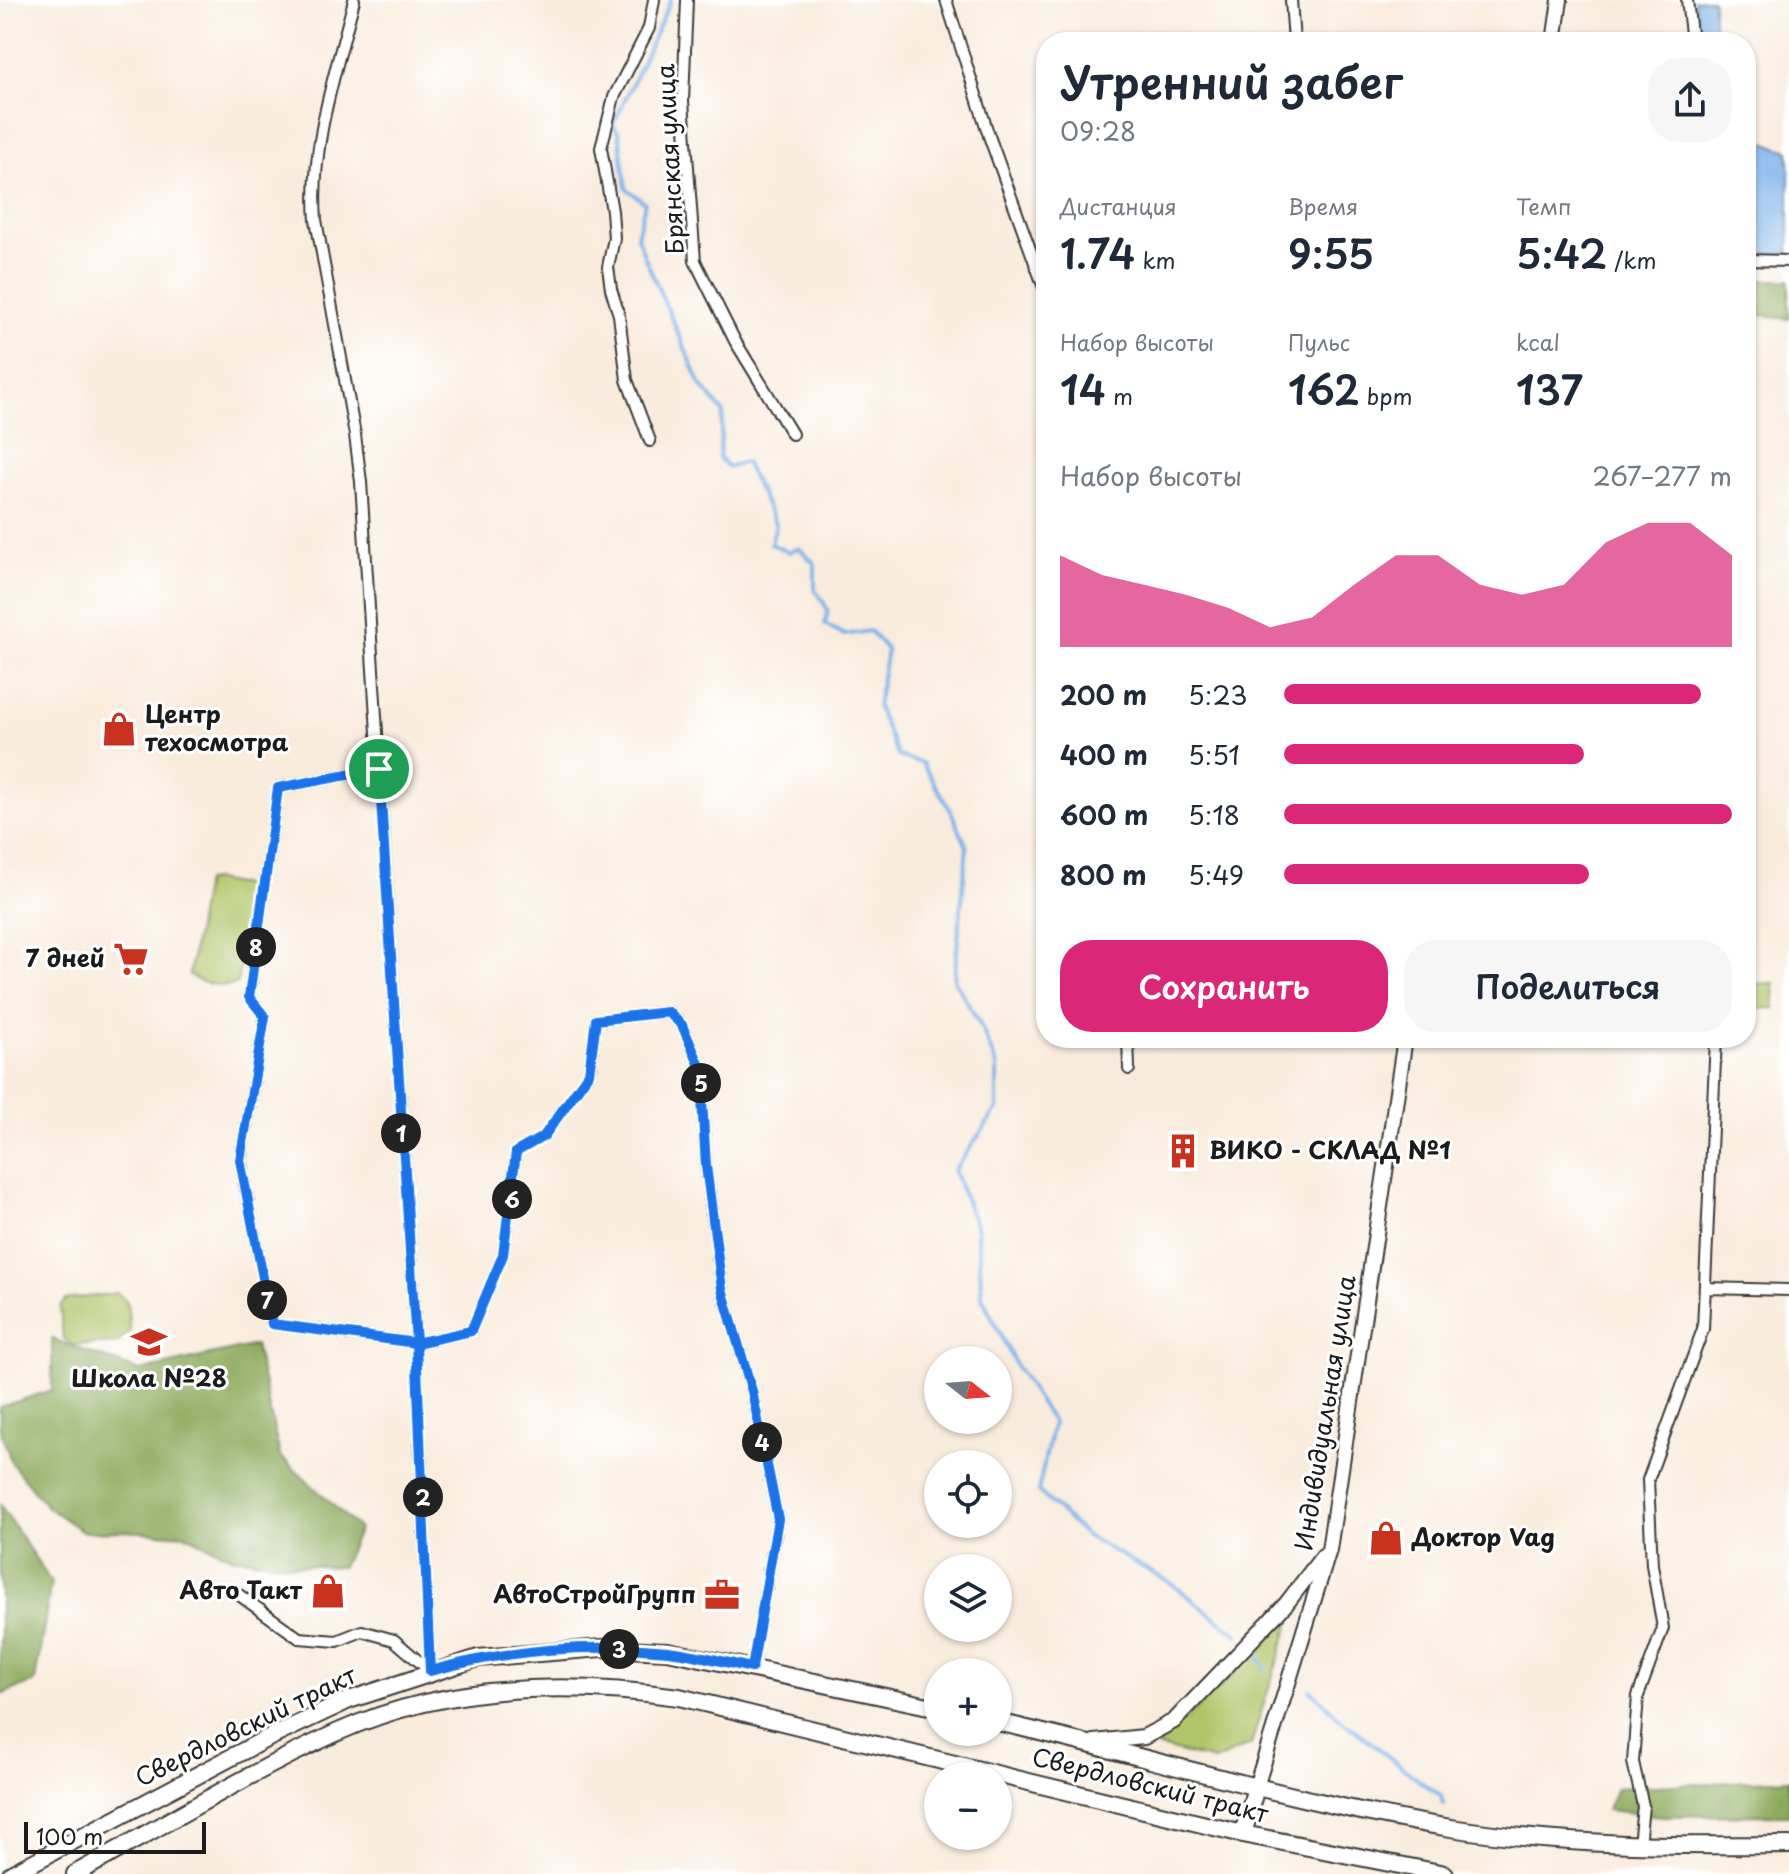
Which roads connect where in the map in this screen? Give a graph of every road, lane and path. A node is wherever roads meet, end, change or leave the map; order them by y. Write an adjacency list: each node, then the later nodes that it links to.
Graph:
1 (354, 0): 16 (street)
2 (654, 0): 15 (street, Брянская улица)
3 (687, 0): 14 (street, Брянская улица)
4 (946, 0): 13 (street)
5 (1291, 0): 8 (street)
6 (1560, 0): 9 (main road)
7 (1687, 0): 10 (street)
8 (1293, 32)
9 (1555, 32)
10 (1691, 32)
11 (1756, 260): 12 (street)
12 (1789, 261)
13 (1036, 265)
14 (792, 434)
15 (650, 441)
16 (379, 769): 23 (street); 23 (street)
17 (1128, 1048): 20 (street)
18 (1404, 1048): 24 (main road, Индивидуальная улица)
19 (1715, 1048): 21 (street)
20 (1129, 1069)
21 (1706, 1288): 22 (street); 33 (street)
22 (1789, 1290)
23 (416, 1343): 26 (street); 27 (street)
24 (1329, 1550): 30 (main road); 31 (main road, Индивидуальная улица)
25 (235, 1592): 27 (street)
26 (752, 1668): 27 (main road, Свердловский тракт); 28 (main road, Свердловский тракт)
27 (430, 1671): 35 (main road, Свердловский тракт)
28 (924, 1705)
29 (1012, 1725): 30 (main road, Свердловский тракт)
30 (1083, 1742): 31 (main road, Свердловский тракт)
31 (1256, 1787): 32 (main road); 33 (main road, Свердловский тракт)
32 (1243, 1834): 36 (main road, Свердловский тракт); 37 (main road, Свердловский тракт)
33 (1639, 1845): 34 (main road, Свердловский тракт)
34 (1789, 1845)
35 (11, 1874)
36 (75, 1874)
37 (1445, 1874)

